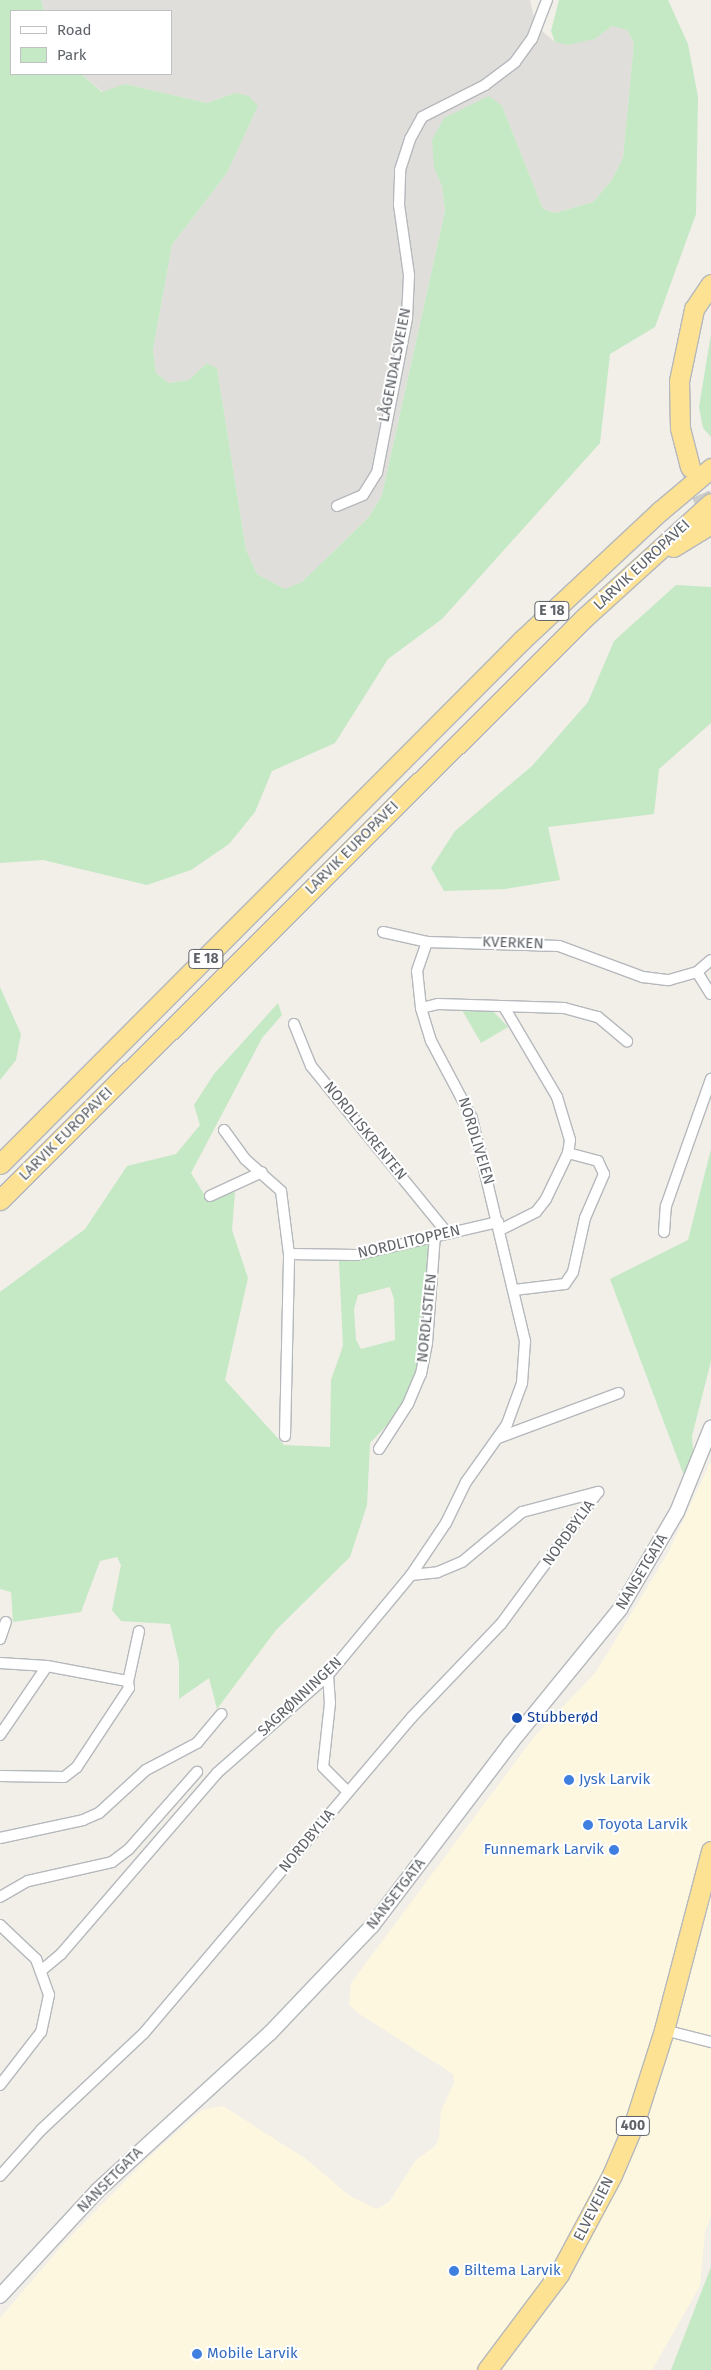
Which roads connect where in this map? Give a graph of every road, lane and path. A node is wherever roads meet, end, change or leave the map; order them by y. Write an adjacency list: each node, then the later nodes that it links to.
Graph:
1 (547, 0): 8 (street, LÅGENDALSVEIEN)
2 (711, 284): 4 (highway)
3 (711, 300): 4 (highway)
4 (689, 334): 5 (highway)
5 (690, 467)
6 (711, 468): 23 (highway, LARVIK EUROPAVEI / E 18)
7 (711, 503): 10 (highway, LARVIK EUROPAVEI / E 18)
8 (337, 506)
9 (711, 524): 10 (highway, E 18)
10 (635, 569): 26 (highway, LARVIK EUROPAVEI / E 18)
11 (383, 932): 12 (street, KVERKEN)
12 (427, 942): 14 (street, KVERKEN); 17 (street, NORDLIVEIEN)
13 (711, 960): 14 (street, KVERKEN)
14 (697, 972): 15 (street)
15 (711, 994)
16 (504, 1007): 17 (street); 19 (street); 22 (street)
17 (421, 1008): 27 (street, NORDLIVEIEN)
18 (294, 1024): 28 (street, NORDLISKRENTEN)
19 (627, 1040)
20 (711, 1079): 29 (street)
21 (224, 1130): 24 (street)
22 (568, 1153): 27 (street, NORDLITOPPEN); 32 (street)
23 (0, 1164)
24 (262, 1172): 25 (street); 31 (street)
25 (210, 1196)
26 (0, 1200)
27 (499, 1226): 28 (street, NORDLITOPPEN); 32 (street, NORDLIVEIEN)
28 (447, 1232): 30 (street, NORDLITOPPEN)
29 (664, 1232)
30 (435, 1235): 31 (street, NORDLITOPPEN); 37 (street, NORDLISTIEN)
31 (289, 1254): 35 (street)
32 (514, 1290): 36 (street, NORDLIVEIEN)
33 (619, 1393): 36 (street)
34 (711, 1428): 60 (main road, NANSETGATA)
35 (285, 1436)
36 (498, 1438): 38 (street, NORDLIVEIEN)
37 (379, 1449)
38 (411, 1575): 44 (street, SAGRØNNINGEN); 50 (street, NORDBYLIA)
39 (6, 1622): 41 (street)
40 (139, 1631): 45 (street)
41 (0, 1639)
42 (0, 1663): 43 (street)
43 (47, 1666): 45 (street); 47 (street)
44 (328, 1675): 50 (street); 55 (street, SAGRØNNINGEN)
45 (128, 1682): 49 (street)
46 (221, 1714): 51 (street)
47 (0, 1736)
48 (197, 1772): 53 (street)
49 (0, 1776)
50 (348, 1792): 59 (street, NORDBYLIA)
51 (0, 1838)
52 (711, 1851): 56 (highway, ELVEVEIEN / 400)
53 (0, 1897)
54 (0, 1925): 55 (street)
55 (42, 1970): 58 (street)
56 (664, 2030): 57 (street); 61 (highway, ELVEVEIEN / 400)
57 (711, 2042)
58 (0, 2085)
59 (0, 2176)
60 (0, 2296)
61 (487, 2370)

